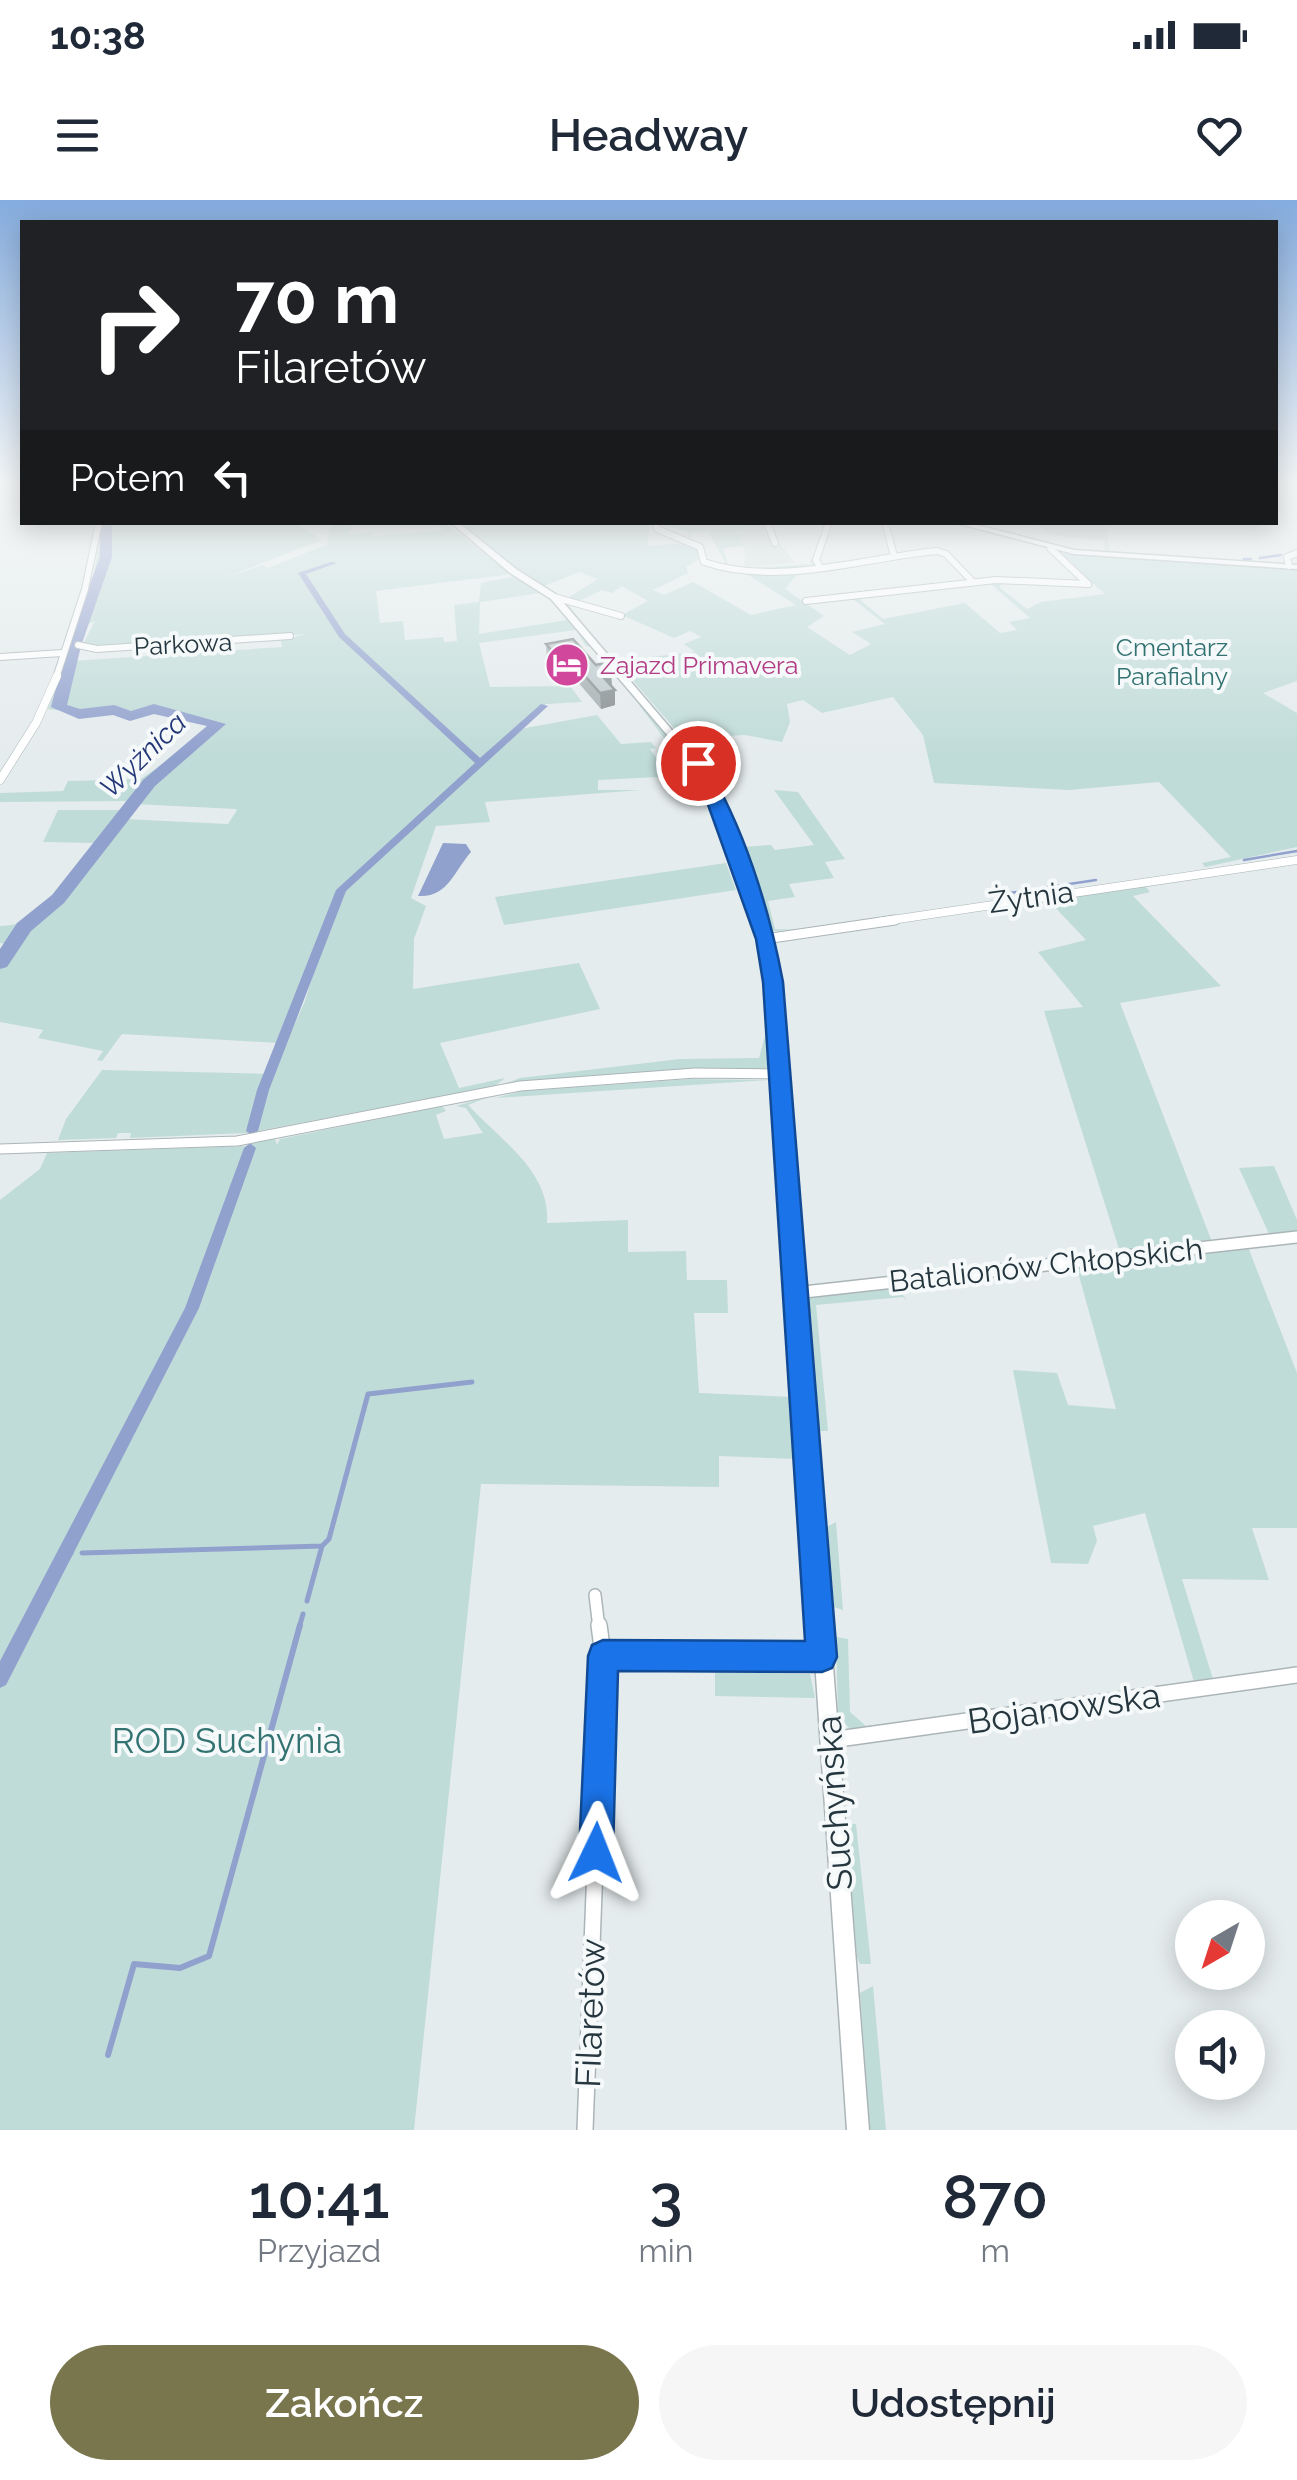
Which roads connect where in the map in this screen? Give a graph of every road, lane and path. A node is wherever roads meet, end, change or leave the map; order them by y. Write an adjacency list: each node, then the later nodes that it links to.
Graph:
1 (90, 576): 10 (street)
2 (521, 576): 6 (street, Suchyńska)
3 (967, 576): 5 (street)
4 (1080, 576): 5 (street)
5 (973, 582): 7 (street)
6 (554, 596): 8 (street); 14 (street, Suchyńska)
7 (806, 601)
8 (621, 616)
9 (290, 636): 10 (street, Parkowa)
10 (69, 647): 11 (street, Parkowa); 12 (street)
11 (0, 657)
12 (0, 780)
13 (1297, 860): 14 (street, Żytnia)
14 (766, 939): 15 (street, Suchyńska)
15 (781, 1074): 16 (street); 18 (street, Suchyńska)
16 (0, 1149)
17 (1297, 1238): 18 (street, Batalionów Chłopskich)
18 (795, 1292): 21 (street, Suchyńska)
19 (595, 1595): 20 (street, Filaretów)
20 (603, 1656): 21 (street); 24 (street, Filaretów)
21 (822, 1657): 23 (street, Suchyńska)
22 (1297, 1675): 23 (street, Bojanowska)
23 (831, 1740): 25 (street, Suchyńska)
24 (586, 2130)
25 (858, 2130)

